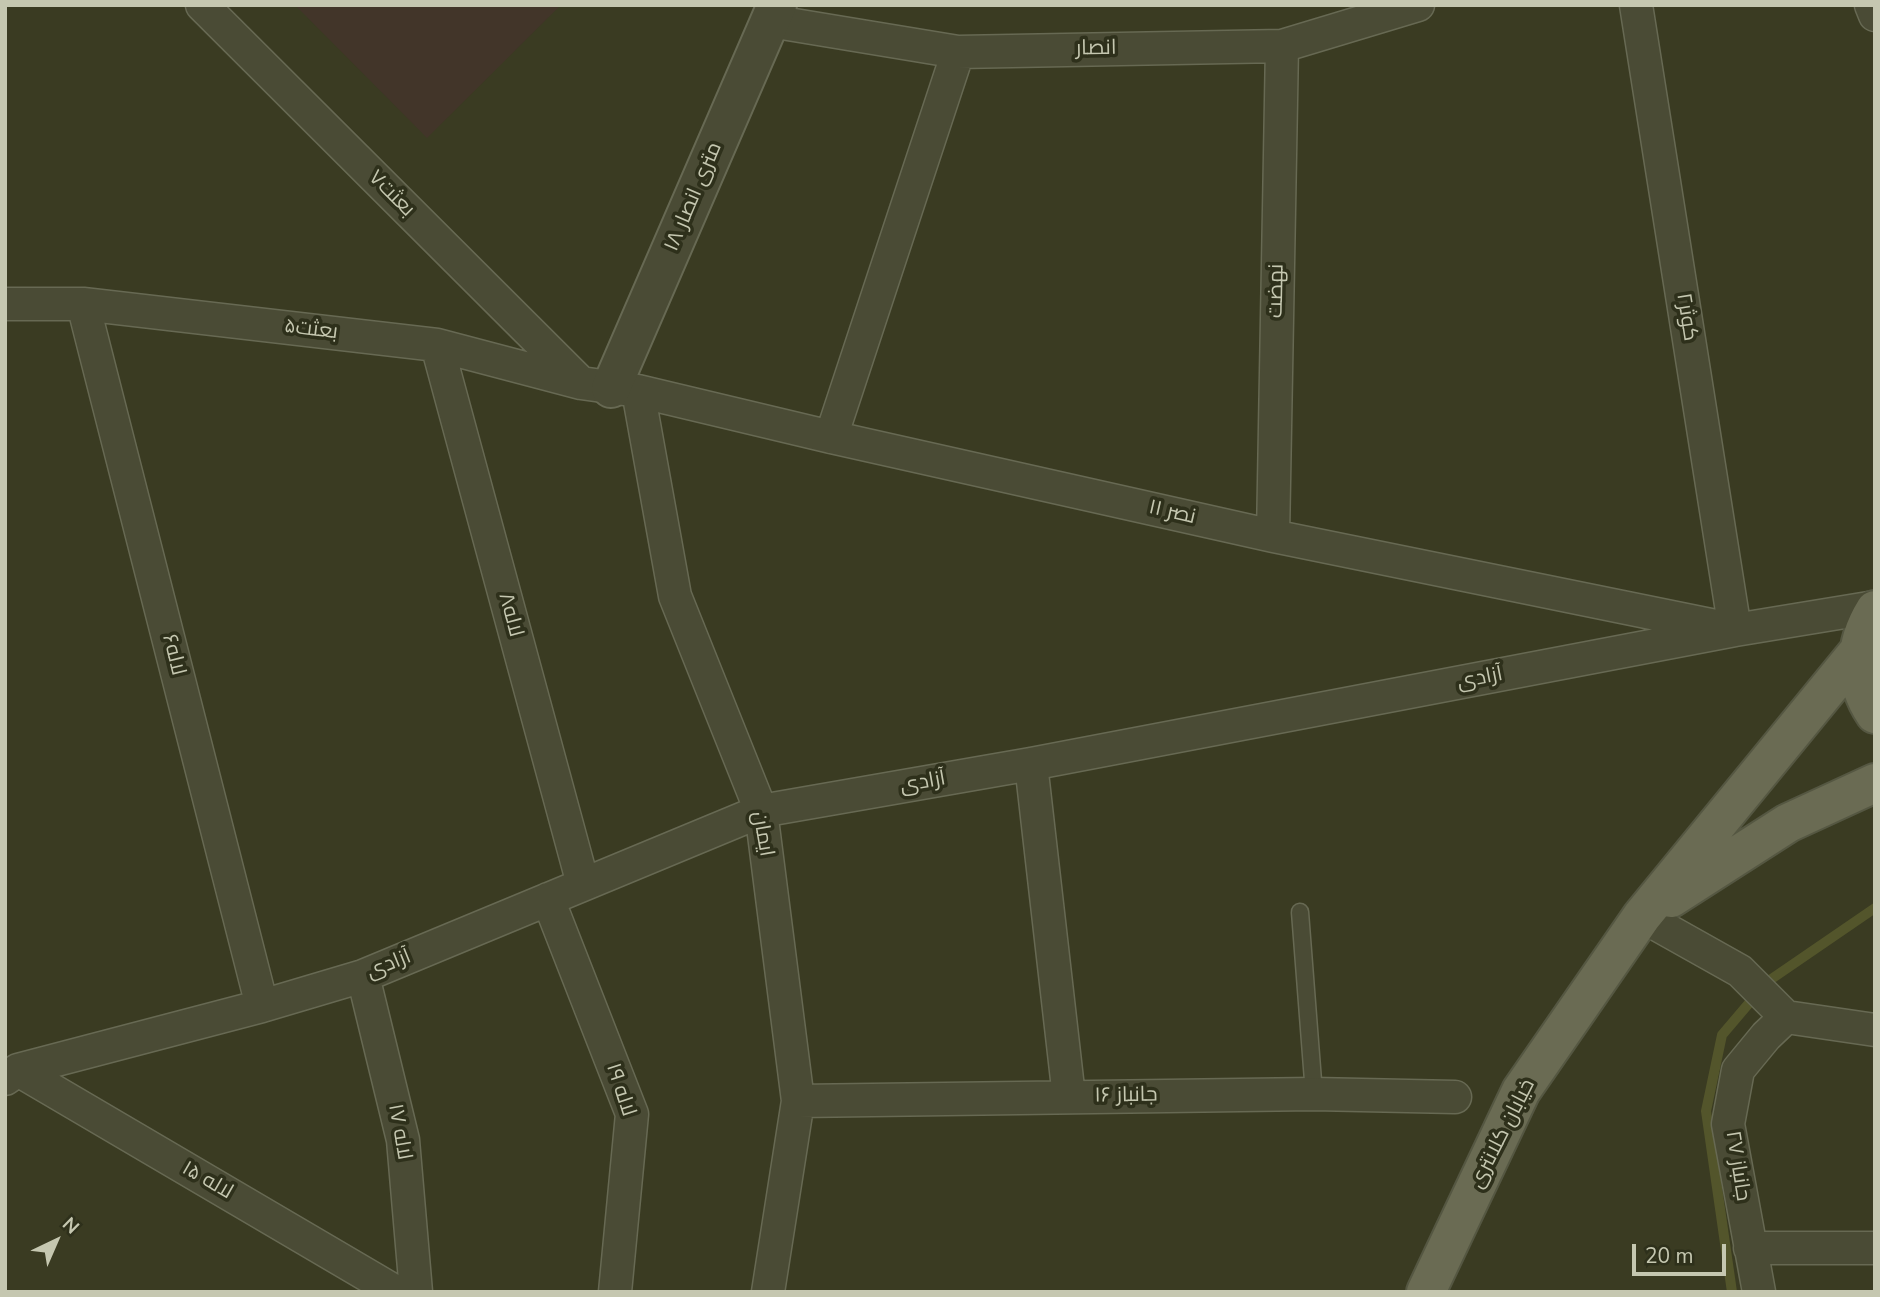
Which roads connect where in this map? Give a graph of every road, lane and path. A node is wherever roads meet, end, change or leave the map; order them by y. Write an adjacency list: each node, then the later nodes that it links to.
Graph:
1 (202, 5): 12 (street, بعثت۷)
2 (1418, 5): 7 (street, انصار)
3 (1636, 5): 16 (street, کوثر۲)
4 (1871, 5): 6 (street)
5 (773, 13): 8 (street, انصار); 12 (street, ۱۸ متری انصار)
6 (1875, 15)
7 (1282, 46): 8 (street, انصار); 14 (street, نهضت)
8 (958, 52): 13 (street)
9 (5, 304): 10 (street, بعثت۵)
10 (83, 304): 11 (street, بعثت۵); 27 (street, لاله۶)
11 (437, 345): 12 (street, بعثت۵); 22 (street, لاله۸)
12 (610, 387): 13 (street, نصر ۱۱); 21 (street, ایمان)
13 (831, 437): 14 (street, نصر ۱۱)
14 (1273, 536): 16 (street, نصر ۱۱)
15 (1875, 608): 16 (street, آزادی); 17 (main road)
16 (1735, 630): 19 (street, آزادی)
17 (1858, 652): 18 (main road); 25 (main road, خیابان کلانتری)
18 (1875, 714)
19 (1031, 764): 21 (street, آزادی); 32 (street)
20 (1875, 783): 25 (main road, خیابان کلانتری)
21 (761, 811): 22 (street, آزادی); 34 (street, ایمان)
22 (583, 884): 23 (street, آزادی)
23 (548, 899): 26 (street, آزادی); 39 (street, لاله ۱۹)
24 (1300, 912): 31 (lane)
25 (1642, 916): 28 (street); 41 (main road, خیابان کلانتری)
26 (363, 976): 27 (street, آزادی); 38 (street, لاله ۱۷)
27 (262, 1006): 30 (street, آزادی)
28 (1786, 1017): 29 (street); 35 (street, جانباز ۲۷)
29 (1875, 1030)
30 (12, 1074): 37 (street, لاله ۱۵)
31 (1314, 1094): 32 (street, جانباز ۱۶); 33 (street, جانباز ۱۶)
32 (1069, 1097): 34 (street, جانباز ۱۶)
33 (1455, 1097)
34 (798, 1101): 40 (street, ایمان)
35 (1751, 1248): 36 (street); 42 (street, جانباز ۲۷)
36 (1875, 1248)
37 (396, 1292)
38 (416, 1292)
39 (615, 1292)
40 (768, 1292)
41 (1426, 1292)
42 (1759, 1292)

